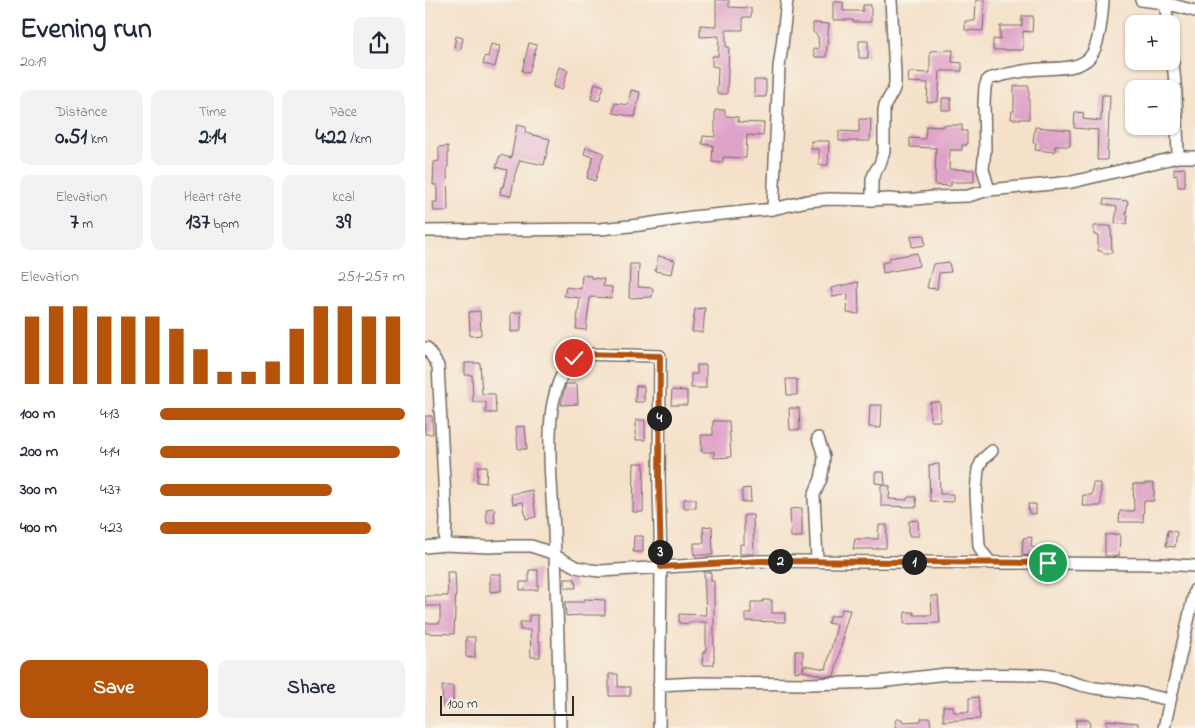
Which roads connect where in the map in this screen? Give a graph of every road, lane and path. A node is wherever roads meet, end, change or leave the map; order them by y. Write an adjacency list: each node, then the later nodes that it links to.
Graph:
1 (787, 0): 13 (street)
2 (891, 0): 12 (street)
3 (1103, 0): 11 (street)
4 (1141, 0): 5 (street)
5 (1166, 2): 6 (street); 7 (street)
6 (1195, 12)
7 (1167, 15)
8 (1173, 70): 9 (street)
9 (1178, 157): 10 (street); 11 (street)
10 (1195, 157)
11 (989, 190): 12 (street)
12 (872, 200): 13 (street)
13 (773, 209): 14 (street)
14 (425, 231)
15 (425, 348): 18 (street)
16 (818, 438): 21 (street)
17 (992, 451): 22 (street)
18 (445, 545): 19 (street); 20 (street)
19 (425, 547)
20 (555, 556): 24 (street); 24 (street); 28 (street)
21 (817, 560): 22 (street); 24 (street)
22 (991, 563): 23 (street)
23 (1195, 566)
24 (661, 567): 26 (street)
25 (1195, 590): 27 (street)
26 (659, 684): 27 (street); 29 (street)
27 (1170, 700): 30 (street)
28 (560, 728)
29 (659, 728)
30 (1164, 728)

